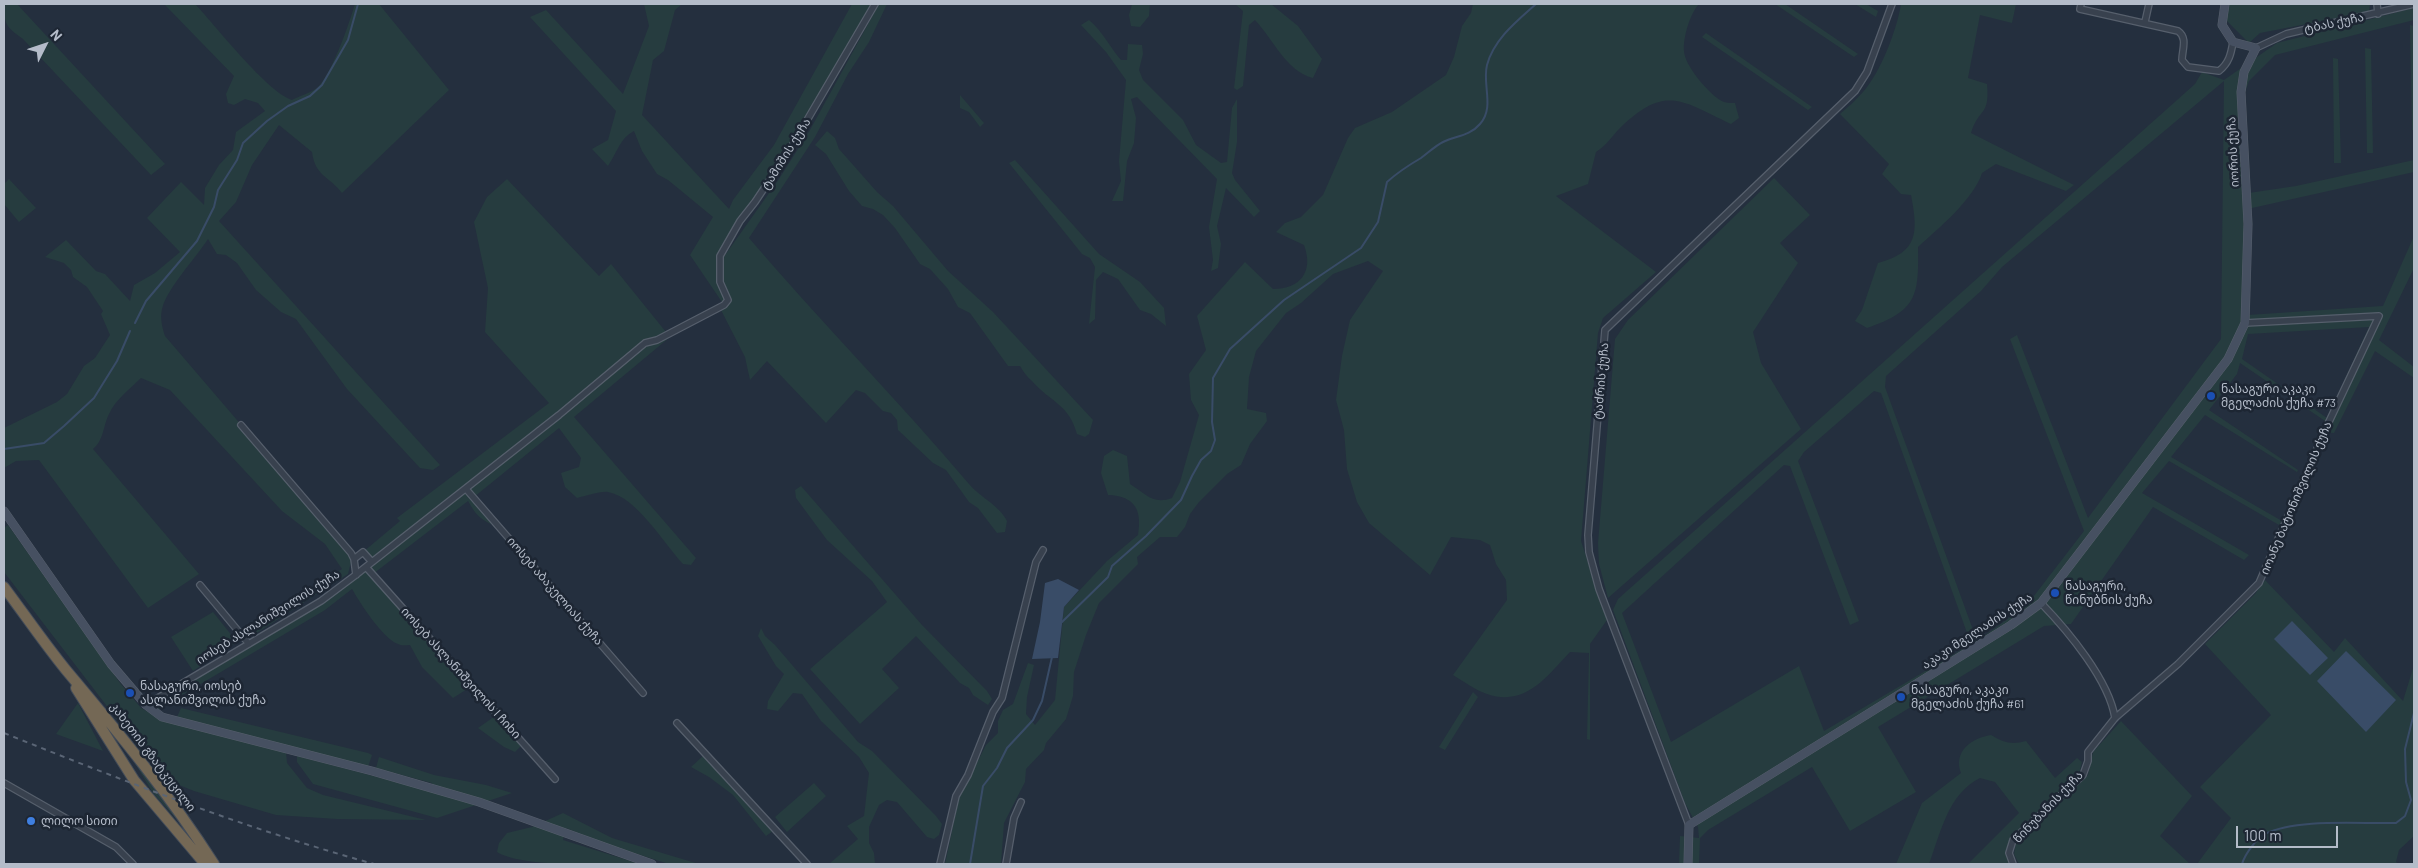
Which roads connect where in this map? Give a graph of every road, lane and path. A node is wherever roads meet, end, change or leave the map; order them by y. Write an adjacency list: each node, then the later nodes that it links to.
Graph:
1 (875, 4): 12 (street, ტამიშის ქუჩა)
2 (1892, 4): 34 (street, ტაძრის ქუჩა)
3 (2081, 4): 9 (street)
4 (2149, 4): 9 (street)
5 (2225, 4): 10 (street)
6 (2378, 4): 8 (street)
7 (2414, 4): 8 (street, ტბას ქუჩა)
8 (2378, 14): 11 (street, ტბას ქუჩა)
9 (2145, 22): 10 (street)
10 (2233, 42): 11 (street)
11 (2256, 48): 13 (street, იორის ქუჩა)
12 (724, 305): 15 (street, იოსებ ასლანიშვილის ქუჩა)
13 (2245, 323): 24 (street, აკაკი მგელაძის ქუჩა); 29 (street, იოანე ბატონიშვილის ქუჩა)
14 (241, 425): 18 (street)
15 (466, 489): 19 (street, იოსებ ასლანიშვილის ქუჩა); 27 (street, იოსებ აბაკელიას ქუჩა)
16 (4, 511): 28 (street)
17 (1043, 550): 40 (street)
18 (354, 560): 19 (street); 21 (street)
19 (372, 562): 20 (street, იოსებ ასლანიშვილის ქუჩა)
20 (366, 567): 21 (street, იოსებ ასლანიშვილის ქუჩა); 31 (street, იოსებ ასლანიშვილის I ჩიხი)
21 (356, 575): 25 (street, იოსებ ასლანიშვილის ქუჩა)
22 (200, 585): 25 (street)
23 (4, 588): 26 (highway, კახეთის გზატკეცილი)
24 (2041, 603): 29 (street); 34 (street, აკაკი მგელაძის ქუჩა)
25 (249, 644): 28 (street, იოსებ ასლანიშვილის ქუჩა)
26 (66, 669): 36 (highway, კახეთის გზატკეცილი); 37 (highway, კახეთის გზატკეცილი)
27 (643, 694)
28 (146, 705): 38 (street)
29 (2115, 718): 43 (street, წინუბანის ქუჩა)
30 (677, 723): 39 (street)
31 (556, 779)
32 (4, 783): 35 (street)
33 (1021, 802): 41 (street)
34 (1689, 825): 42 (street)
35 (133, 864)
36 (205, 864)
37 (214, 864)
38 (652, 864)
39 (807, 864)
40 (940, 864)
41 (1006, 864)
42 (1688, 864)
43 (2013, 864)

